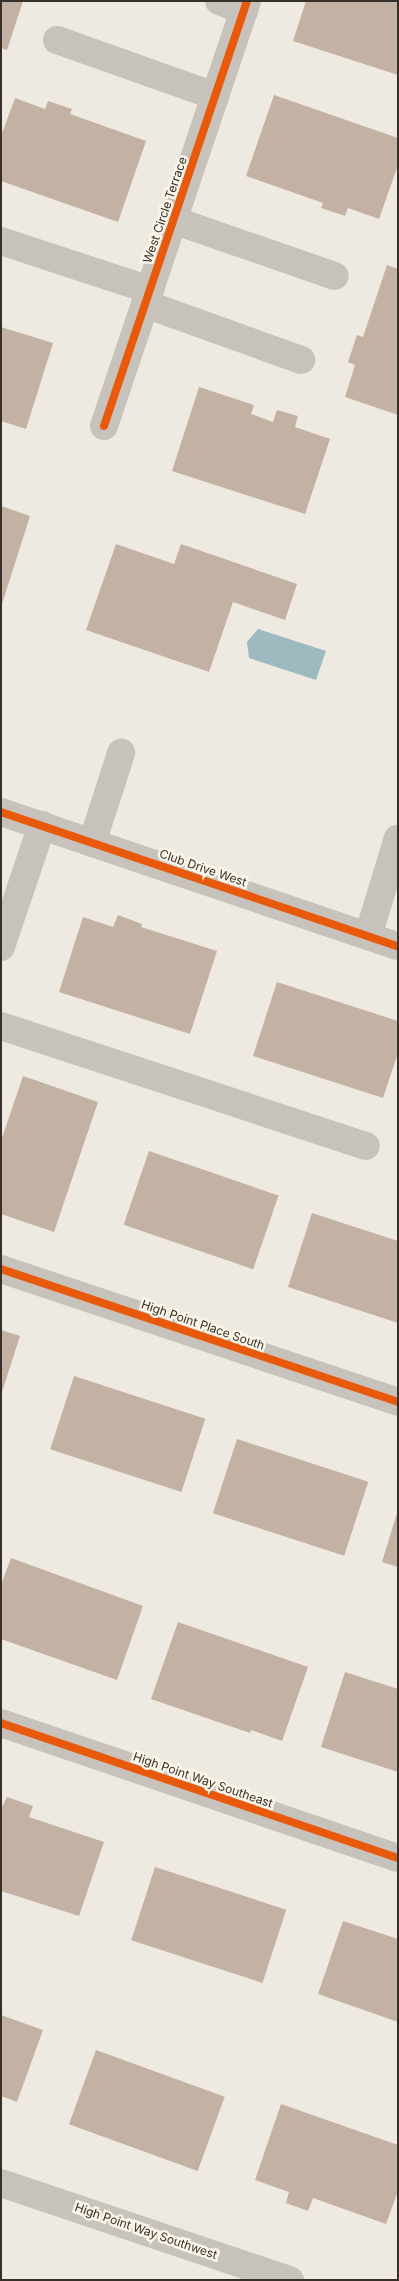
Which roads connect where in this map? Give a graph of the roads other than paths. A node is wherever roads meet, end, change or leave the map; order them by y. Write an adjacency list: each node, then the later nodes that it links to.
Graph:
1 (218, 1): 2 (street)
2 (245, 6): 4 (street, West Circle Terrace)
3 (57, 40): 4 (street)
4 (215, 96): 5 (street, West Circle Terrace)
5 (173, 220): 7 (street); 8 (street, West Circle Terrace)
6 (1, 241): 8 (street)
7 (335, 276)
8 (147, 297): 9 (street); 10 (street, West Circle Terrace)
9 (302, 360)
10 (104, 426)
11 (121, 753): 15 (street)
12 (2, 813): 13 (street, Club Drive West)
13 (42, 826): 15 (street, Club Drive West); 18 (street)
14 (398, 838): 16 (street)
15 (92, 843): 16 (street, Club Drive West)
16 (368, 936): 17 (street, Club Drive West)
17 (398, 946)
18 (1, 947)
19 (1, 1026): 20 (street)
20 (366, 1146)
21 (1, 1269): 22 (street, High Point Place South)
22 (398, 1402)
23 (1, 1723): 24 (street, High Point Way Southeast)
24 (398, 1858)
25 (1, 2183): 26 (street, High Point Way Southwest)
26 (290, 2280)

